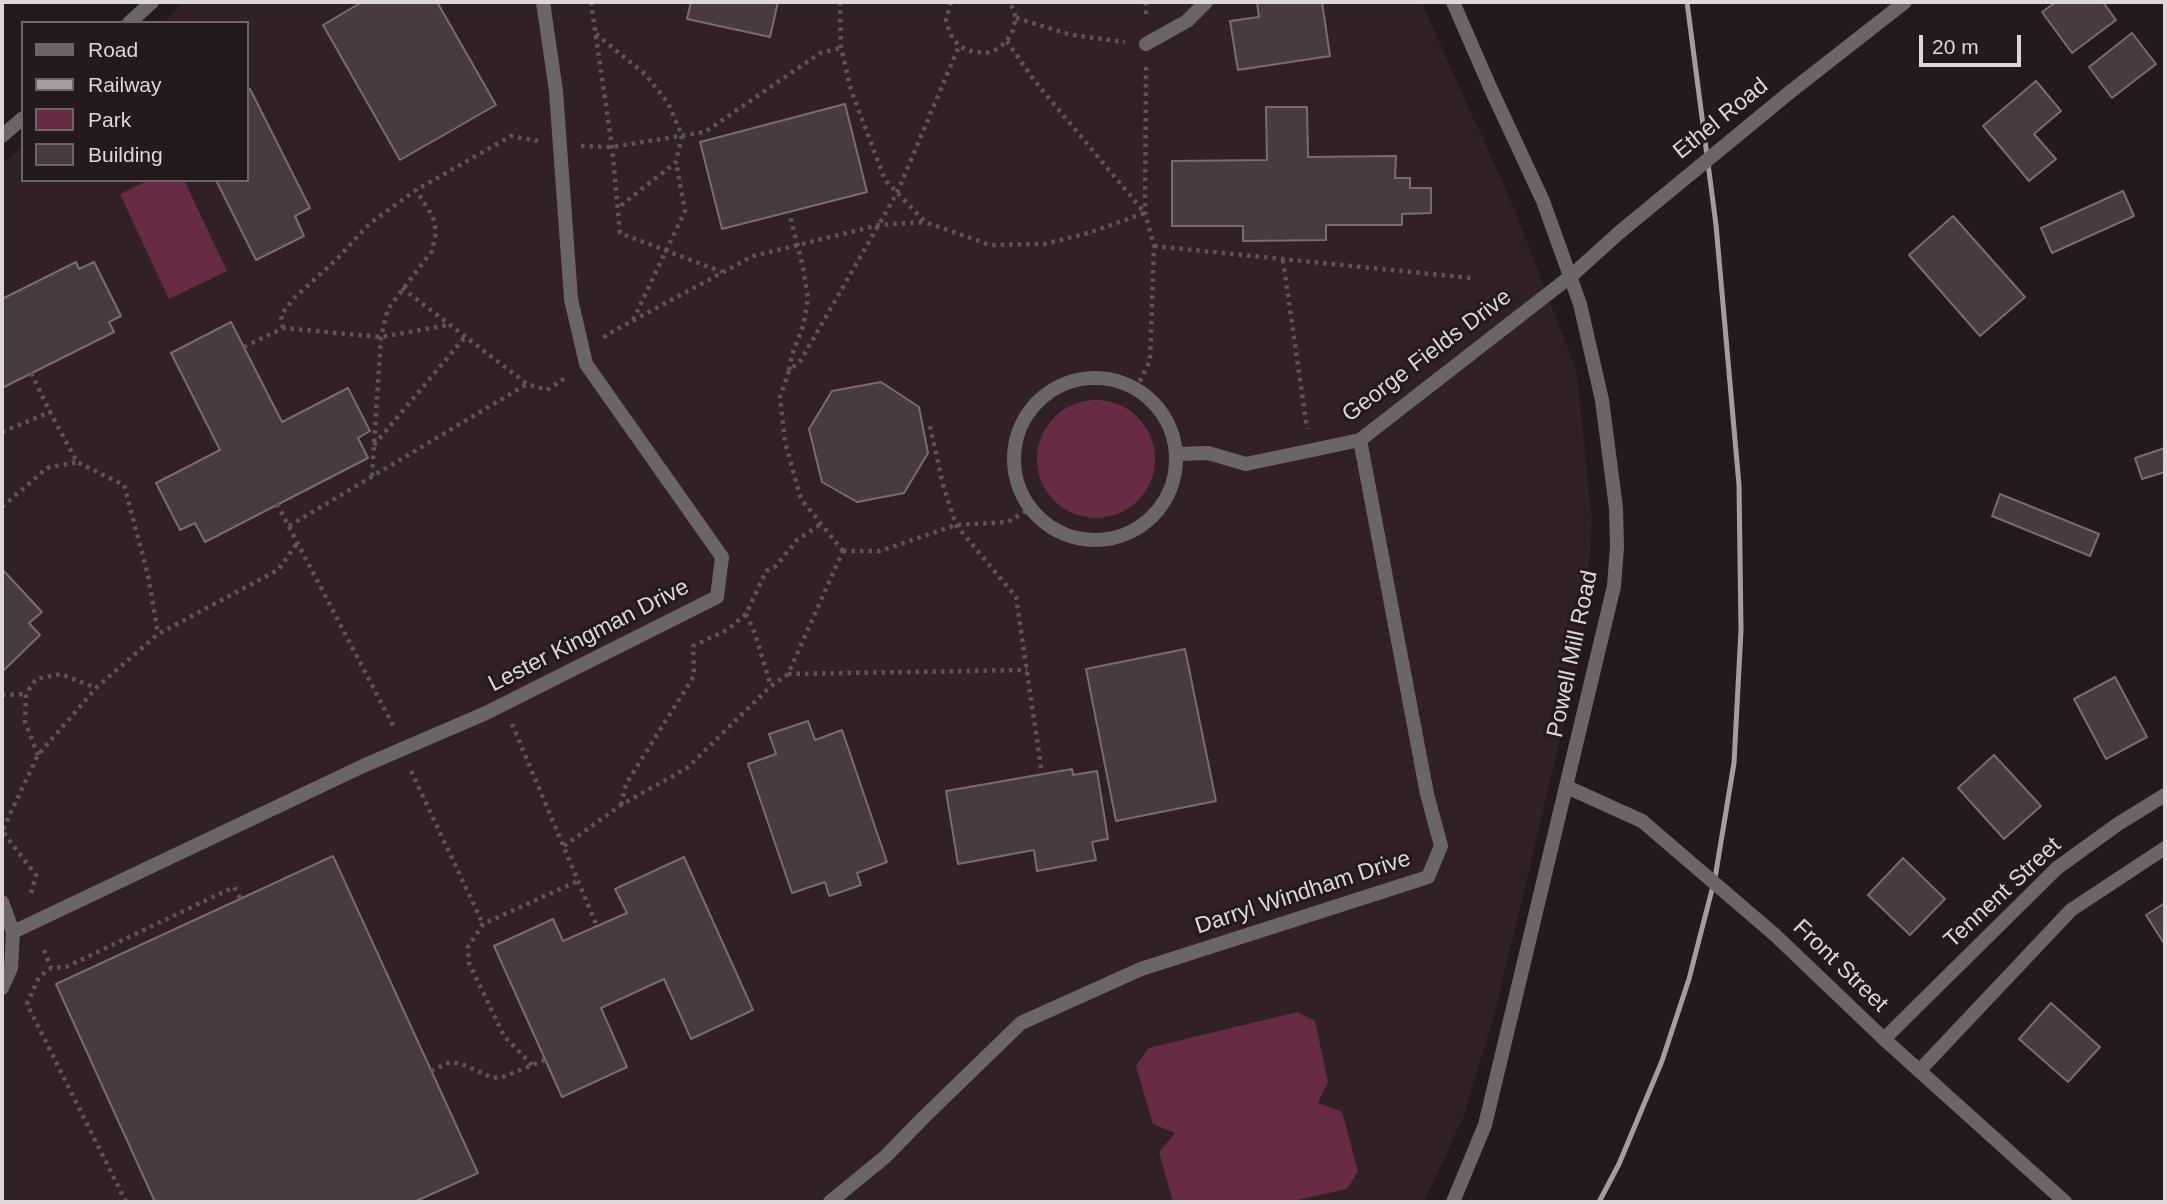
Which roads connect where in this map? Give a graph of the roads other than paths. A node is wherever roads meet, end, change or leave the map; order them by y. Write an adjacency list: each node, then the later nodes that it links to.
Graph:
1 (152, 2): 6 (street)
2 (543, 2): 17 (street, Lester Kingman Drive)
3 (1206, 2): 7 (street)
4 (1453, 2): 10 (street, Powell Mill Road)
5 (1905, 2): 10 (street, Ethel Road, bridge)
6 (131, 21)
7 (1146, 44)
8 (21, 120): 9 (street)
9 (2, 136)
10 (1571, 276): 11 (street, George Fields Drive); 13 (street, Powell Mill Road)
11 (1360, 440): 12 (street, George Fields Drive); 21 (street, Darryl Windham Drive)
12 (1177, 454): 12 (street)
13 (1567, 788): 19 (street, Front Street, bridge); 22 (street, Powell Mill Road)
14 (2165, 795): 19 (street, Tennent Street)
15 (2165, 848): 20 (street)
16 (2, 902): 17 (street)
17 (13, 932): 18 (street)
18 (2, 988)
19 (1884, 1040): 20 (street, Front Street)
20 (1919, 1071): 23 (street, Front Street)
21 (830, 1202)
22 (1453, 1202)
23 (2065, 1202)

